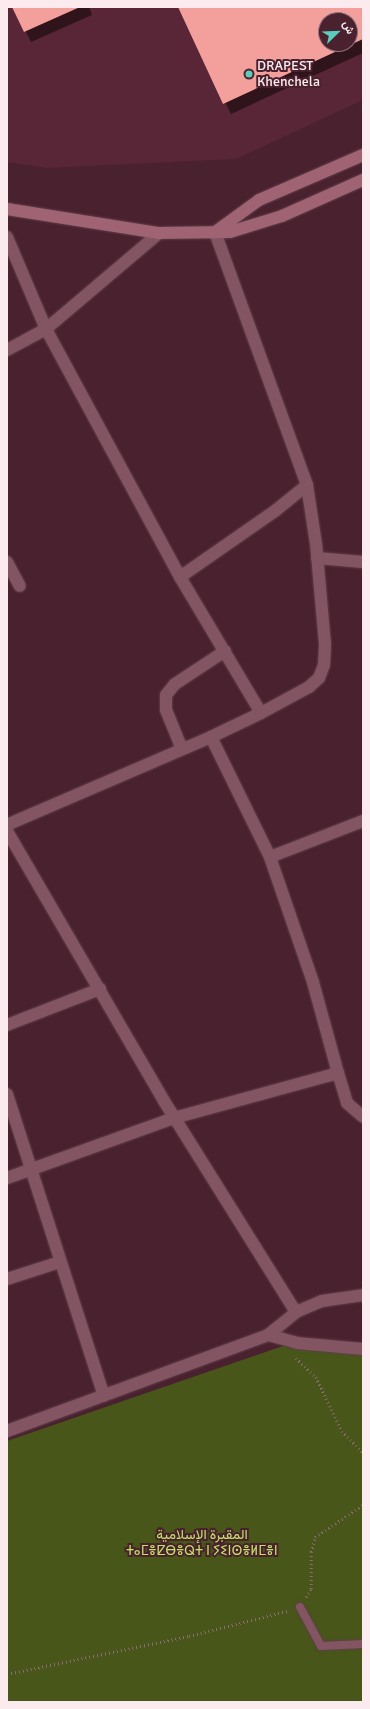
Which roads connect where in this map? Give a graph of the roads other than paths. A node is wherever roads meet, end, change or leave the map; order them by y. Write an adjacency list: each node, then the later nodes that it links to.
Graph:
1 (363, 155): 4 (main road)
2 (363, 180): 4 (main road)
3 (7, 209): 5 (main road)
4 (215, 232): 5 (main road); 9 (street)
5 (159, 233): 7 (street)
6 (7, 238): 7 (street)
7 (46, 329): 8 (street); 13 (street)
8 (7, 350)
9 (307, 485): 10 (street); 13 (street)
10 (318, 558): 12 (street); 16 (street)
11 (7, 562): 14 (street)
12 (363, 562)
13 (180, 577): 15 (street)
14 (20, 586)
15 (225, 651): 16 (street); 18 (street)
16 (261, 713): 17 (street)
17 (212, 737): 18 (street); 22 (street)
18 (182, 749): 20 (street)
19 (363, 821): 22 (street)
20 (7, 825)
21 (7, 831): 23 (street)
22 (270, 857): 25 (street)
23 (100, 989): 24 (street); 28 (street)
24 (7, 1025)
25 (338, 1073): 27 (street); 28 (street)
26 (7, 1094): 29 (street)
27 (363, 1117)
28 (174, 1118): 29 (street); 34 (street)
29 (30, 1171): 30 (street); 31 (street)
30 (7, 1178)
31 (60, 1262): 32 (street); 37 (street)
32 (7, 1279)
33 (363, 1295): 34 (street)
34 (296, 1312): 35 (street)
35 (268, 1335): 36 (street); 37 (street)
36 (363, 1349)
37 (104, 1396): 38 (street)
38 (7, 1431)
39 (300, 1608): 40 (lane)
40 (363, 1644)

